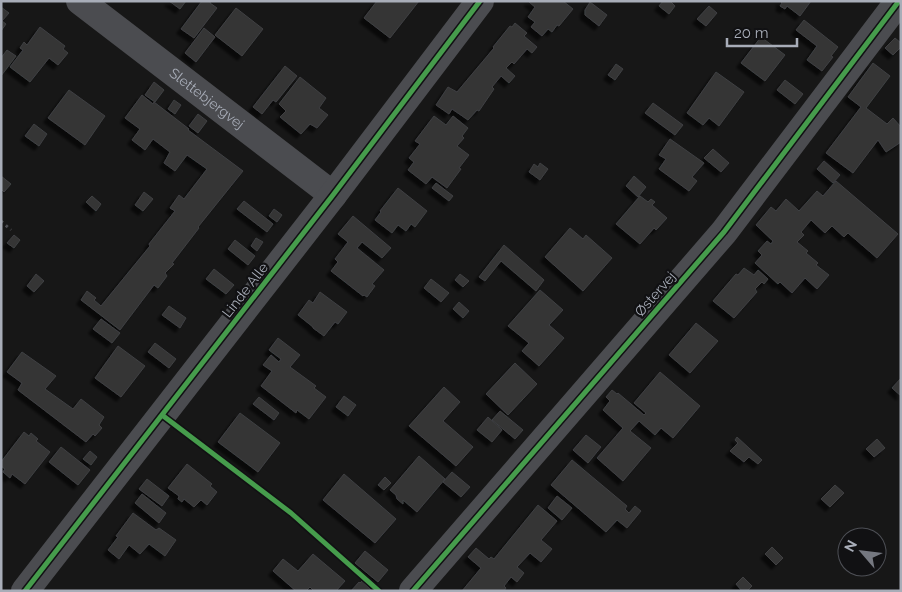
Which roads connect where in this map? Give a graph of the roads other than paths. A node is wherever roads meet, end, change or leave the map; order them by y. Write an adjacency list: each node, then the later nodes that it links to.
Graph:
1 (80, 1): 4 (street, Slettebjergvej)
2 (480, 1): 4 (street, Linde Alle)
3 (899, 1): 6 (street, Østervej)
4 (333, 195): 5 (street, Linde Alle)
5 (25, 591)
6 (414, 591)

